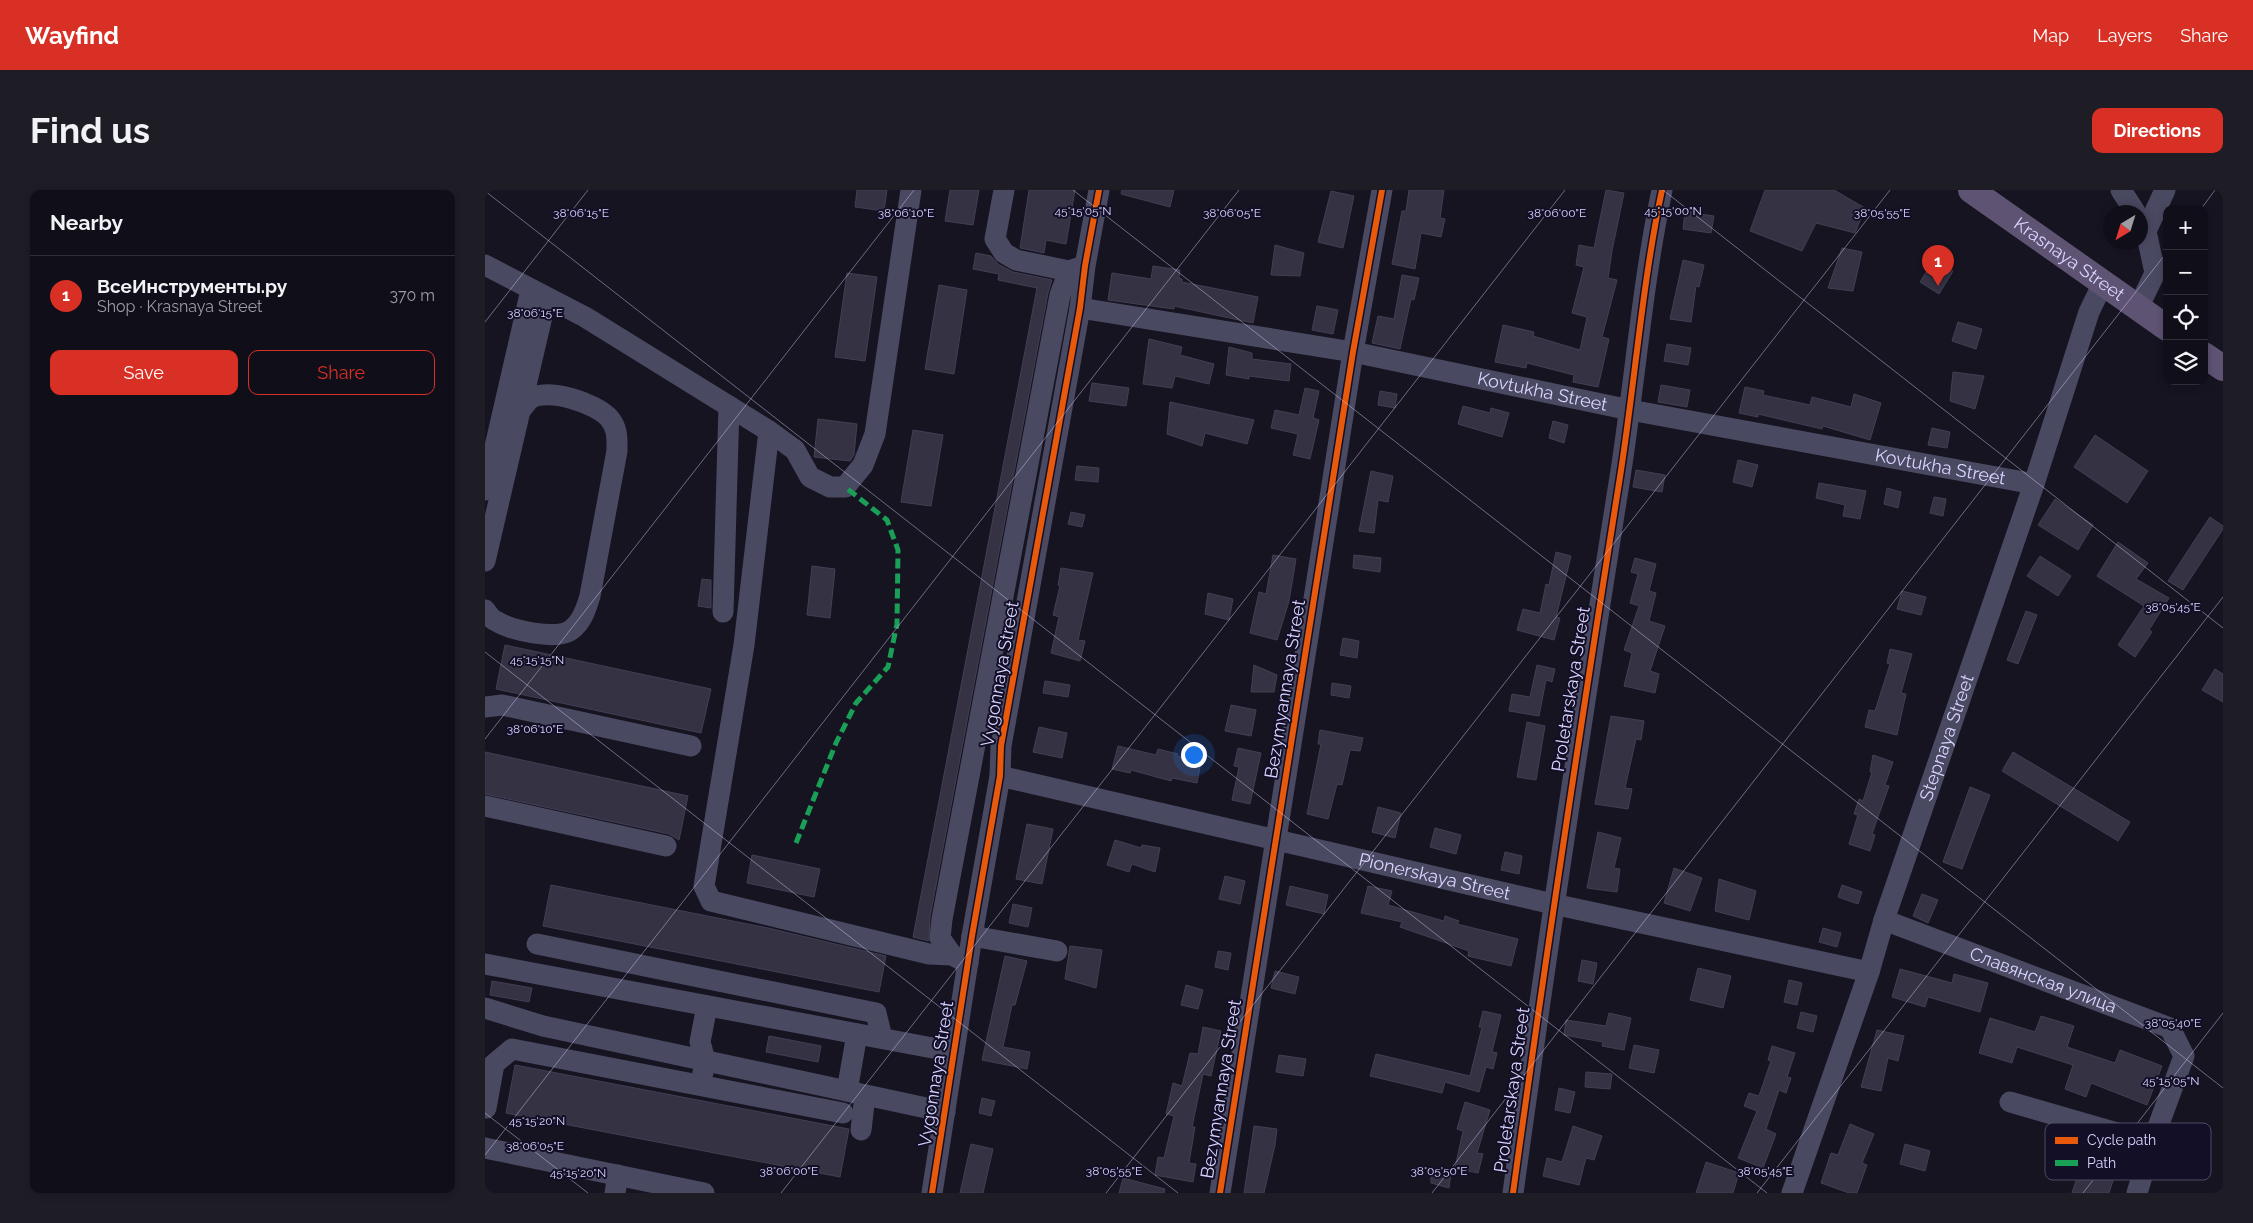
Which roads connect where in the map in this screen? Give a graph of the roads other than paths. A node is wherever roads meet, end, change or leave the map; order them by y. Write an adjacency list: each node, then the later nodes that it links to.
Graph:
1 (911, 190): 27 (street)
2 (1004, 190): 13 (street)
3 (1099, 190): 13 (street, Vygonnaya Street)
4 (1382, 190): 19 (street, Bezymyannaya Street)
5 (1662, 190): 25 (street, Proletarskaya Street)
6 (1971, 190): 14 (main road, Krasnaya Street)
7 (2121, 190): 9 (street)
8 (2165, 190): 10 (street)
9 (2131, 205)
10 (2148, 218)
11 (2148, 246): 17 (street)
12 (485, 265): 15 (street)
13 (1077, 268): 16 (street, Vygonnaya Street); 22 (street)
14 (2103, 283): 17 (main road, Krasnaya Street); 28 (street, Stepnaya Street)
15 (531, 290): 24 (street); 26 (street); 29 (street)
16 (1080, 308): 19 (street, Kovtukha Street); 23 (street, Vygonnaya Street)
17 (2138, 308): 18 (main road, Krasnaya Street)
18 (2163, 325)
19 (1353, 352): 25 (street, Kovtukha Street); 39 (street, Bezymyannaya Street)
20 (2208, 358): 21 (main road)
21 (2223, 368)
22 (1044, 378): 23 (street); 34 (street)
23 (1066, 383): 36 (street, Vygonnaya Street)
24 (729, 406): 27 (street); 32 (street)
25 (1630, 410): 28 (street, Kovtukha Street); 41 (street, Proletarskaya Street)
26 (520, 411): 30 (street); 31 (street)
27 (769, 431): 46 (street)
28 (2034, 484): 42 (street, Stepnaya Street)
29 (485, 490)
30 (485, 561)
31 (485, 610)
32 (723, 612)
33 (485, 706): 35 (street)
34 (975, 741): 36 (street); 46 (street)
35 (691, 746)
36 (1001, 746): 37 (street, Vygonnaya Street)
37 (1000, 776): 39 (street, Pionerskaya Street); 43 (street, Vygonnaya Street)
38 (485, 806): 40 (street)
39 (1276, 841): 41 (street, Pionerskaya Street); 75 (street, Bezymyannaya Street)
40 (666, 846)
41 (1553, 904): 49 (street, Pionerskaya Street); 76 (street, Proletarskaya Street)
42 (1885, 920): 49 (street, Stepnaya Street); 68 (street, Славянская улица)
43 (972, 936): 45 (street); 46 (street, Vygonnaya Street)
44 (537, 944): 48 (street)
45 (1057, 951)
46 (960, 959): 58 (street, Vygonnaya Street)
47 (485, 964): 51 (street)
48 (635, 964): 50 (street); 51 (street)
49 (1869, 972): 77 (street, Stepnaya Street)
50 (763, 990): 54 (street); 57 (street)
51 (631, 992): 52 (street)
52 (707, 1006): 54 (street); 60 (street)
53 (485, 1008): 55 (street)
54 (759, 1015): 56 (street)
55 (543, 1026): 59 (street); 60 (street)
56 (857, 1034): 57 (street); 62 (street)
57 (882, 1038): 58 (street)
58 (954, 1052): 65 (street, Vygonnaya Street)
59 (538, 1054): 61 (street); 64 (street)
60 (705, 1060): 61 (street); 62 (street)
61 (701, 1086): 66 (street)
62 (856, 1093): 65 (street); 69 (street)
63 (2010, 1102): 67 (street)
64 (486, 1108)
65 (945, 1112): 74 (street, Vygonnaya Street)
66 (843, 1113)
67 (2083, 1123)
68 (2160, 1123)
69 (861, 1130)
70 (485, 1148): 72 (street)
71 (2141, 1180): 78 (street, Славянская улица)
72 (616, 1184): 73 (street)
73 (704, 1193)
74 (932, 1193)
75 (1220, 1193)
76 (1513, 1193)
77 (1792, 1193)
78 (2137, 1193)

